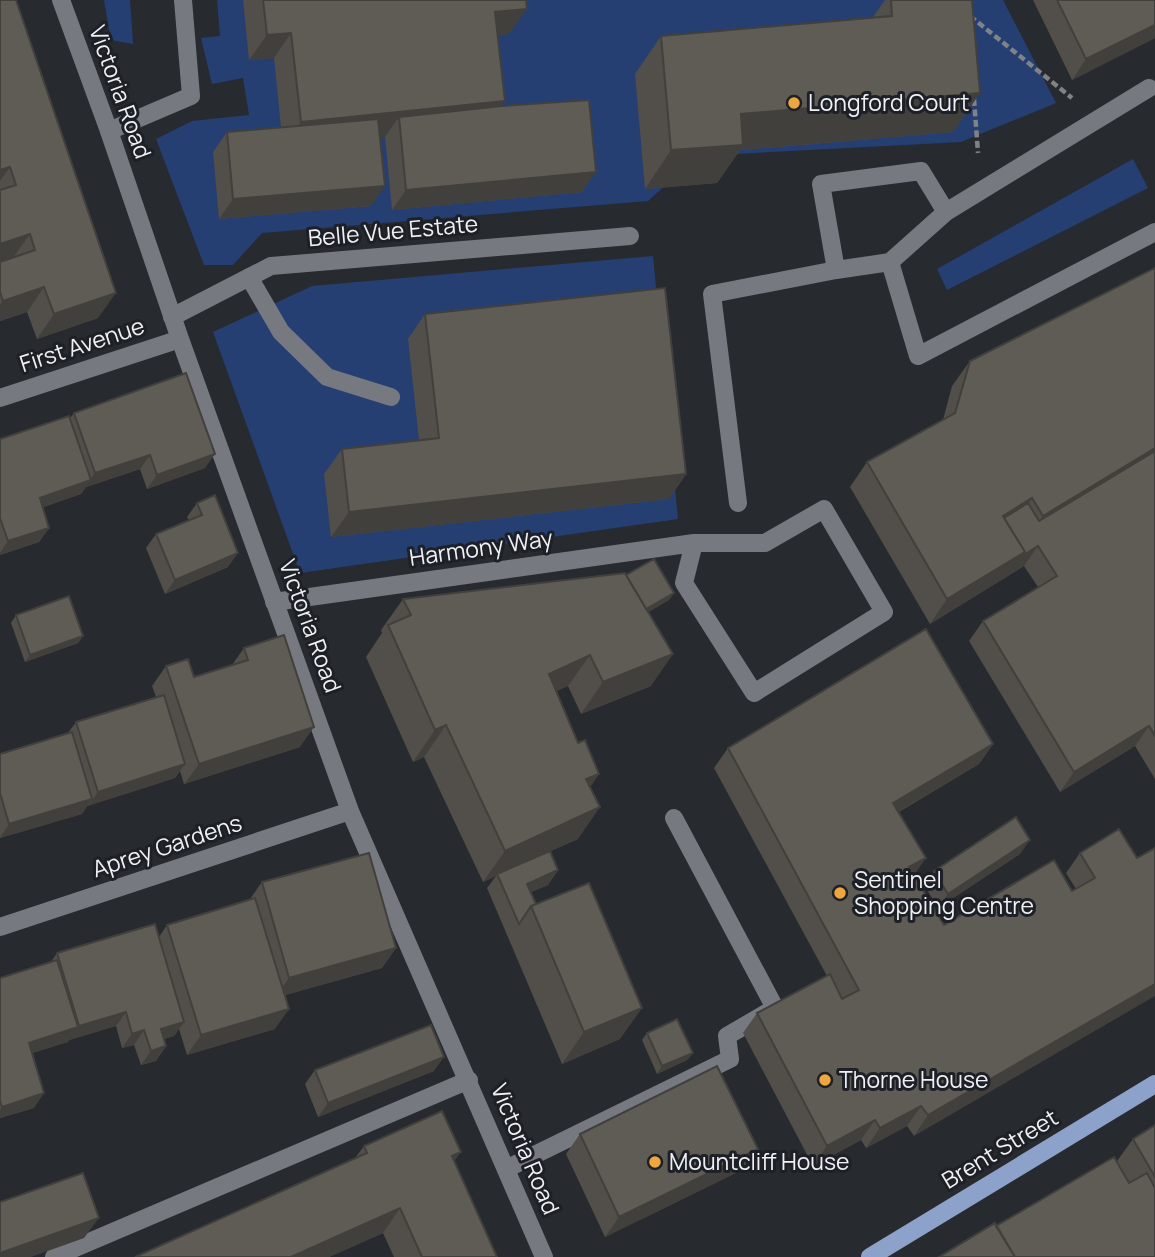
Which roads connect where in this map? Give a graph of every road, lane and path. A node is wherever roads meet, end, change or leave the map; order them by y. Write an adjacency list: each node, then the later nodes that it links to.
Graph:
1 (61, 0): 7 (street, Victoria Road)
2 (183, 0): 7 (street)
3 (968, 28): 6 (path)
4 (1153, 92): 6 (street)
5 (974, 95): 8 (path)
6 (1098, 119): 8 (street)
7 (109, 131): 15 (street, Victoria Road)
8 (981, 190): 9 (street)
9 (946, 212): 12 (street); 13 (street)
10 (1155, 232): 12 (street)
11 (631, 236): 14 (street, Belle Vue Estate)
12 (890, 262): 13 (street)
13 (836, 270): 19 (street)
14 (249, 277): 15 (street, Belle Vue Estate); 17 (street)
15 (172, 317): 16 (street, Victoria Road)
16 (180, 339): 18 (street, First Avenue); 21 (street, Victoria Road)
17 (391, 397)
18 (0, 398)
19 (738, 503)
20 (694, 543): 20 (street, Harmony Way); 21 (street, Harmony Way)
21 (274, 602): 22 (street, Victoria Road)
22 (350, 811): 24 (street, Aprey Gardens); 25 (street, Victoria Road)
23 (674, 818): 27 (street)
24 (0, 927)
25 (469, 1080): 27 (street, Victoria Road); 28 (street)
26 (1155, 1084): 30 (main road, Brent Street)
27 (506, 1169): 29 (street, Victoria Road)
28 (54, 1257)
29 (544, 1257)
30 (870, 1257)

